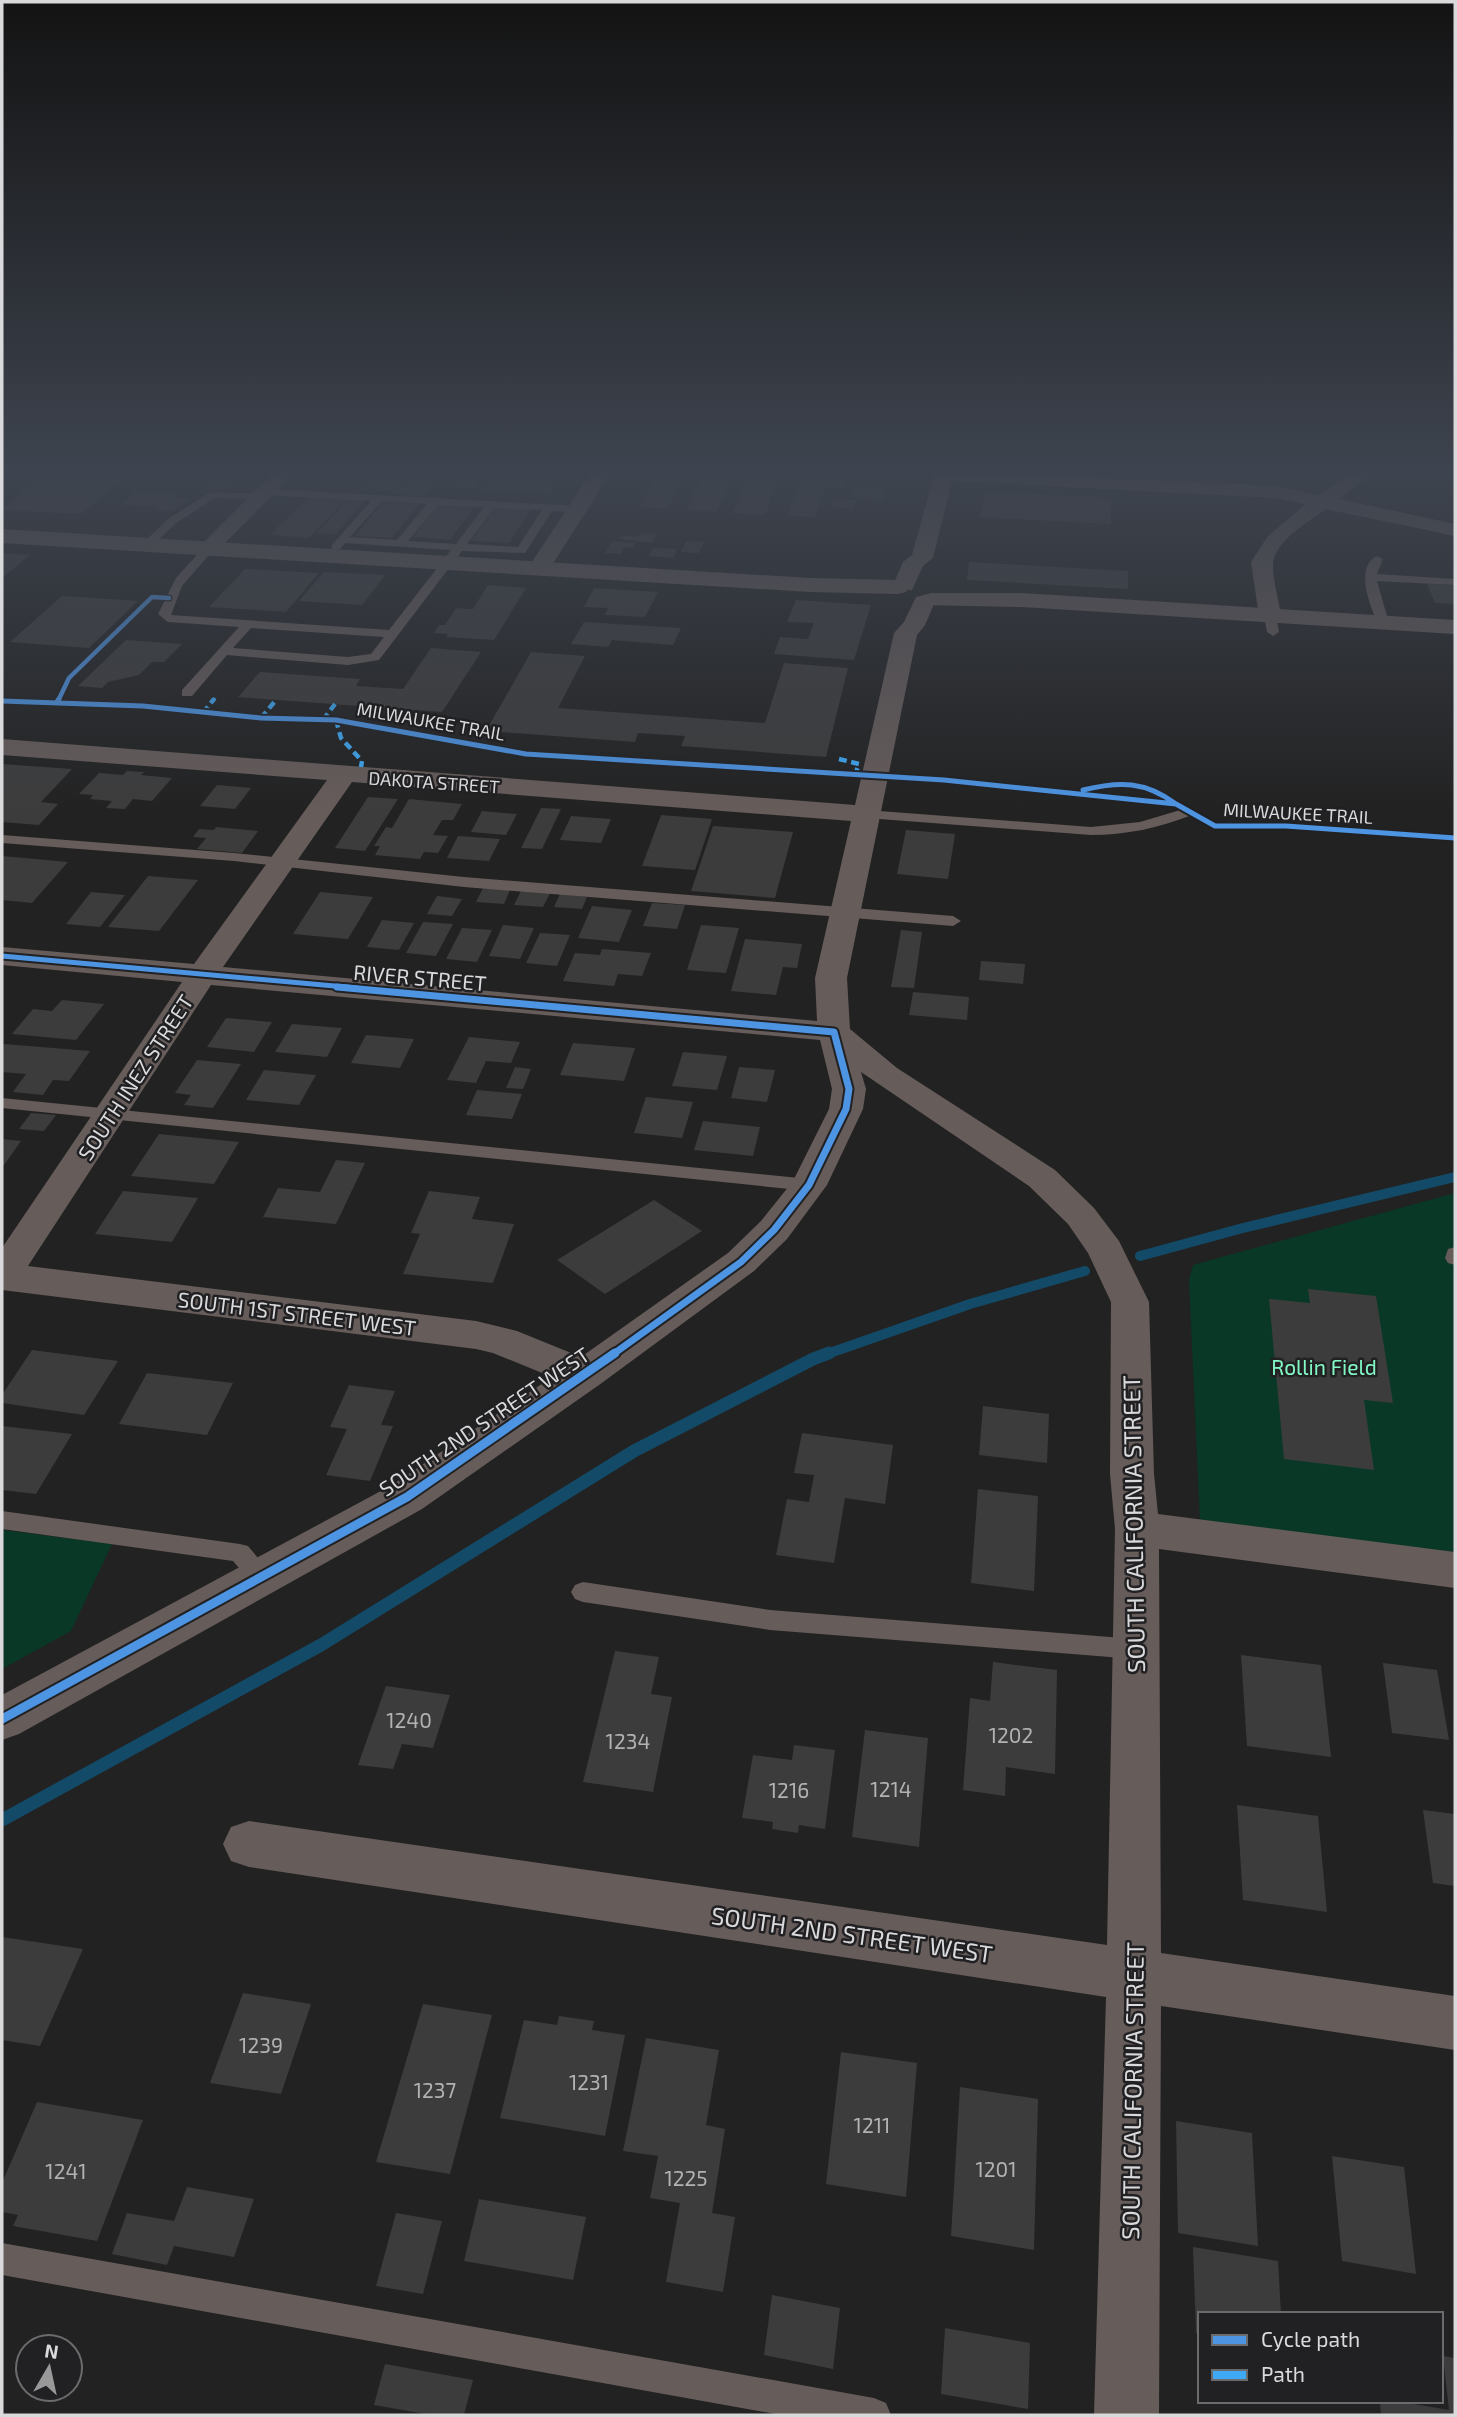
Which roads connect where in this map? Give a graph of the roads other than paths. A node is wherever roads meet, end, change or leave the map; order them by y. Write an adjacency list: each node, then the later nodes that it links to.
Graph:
1 (176, 587): 12 (lane)
2 (429, 587): 15 (lane)
3 (834, 587): 8 (street)
4 (902, 587): 8 (street)
5 (929, 587): 9 (street)
6 (1266, 587): 11 (street)
7 (1373, 587): 10 (lane)
8 (900, 592): 9 (street); 14 (street)
9 (929, 594): 11 (street); 14 (street)
10 (1383, 623): 11 (street); 13 (street)
11 (1272, 624)
12 (247, 625): 15 (lane); 16 (lane)
13 (1455, 627)
14 (906, 633): 21 (street)
15 (393, 634): 16 (lane)
16 (224, 651): 17 (lane)
17 (187, 694)
18 (2, 747): 19 (street, DAKOTA STREET)
19 (344, 775): 21 (street, DAKOTA STREET); 23 (street, SOUTH INEZ STREET)
20 (1187, 812): 21 (lane)
21 (866, 814): 24 (street)
22 (2, 839): 23 (lane)
23 (282, 863): 24 (lane); 27 (street, SOUTH INEZ STREET)
24 (844, 912): 25 (lane); 28 (street)
25 (953, 921)
26 (2, 957): 27 (street, RIVER STREET)
27 (202, 975): 28 (street, RIVER STREET); 30 (street, SOUTH INEZ STREET)
28 (834, 1032): 31 (street, SOUTH 2ND STREET WEST); 35 (street, SOUTH CALIFORNIA STREET)
29 (2, 1103): 30 (lane)
30 (111, 1112): 31 (lane); 32 (street, SOUTH INEZ STREET)
31 (809, 1185): 33 (street, SOUTH 2ND STREET WEST)
32 (2, 1276): 33 (street, SOUTH 1ST STREET WEST)
33 (585, 1375): 37 (street, SOUTH 2ND STREET WEST)
34 (2, 1520): 37 (lane)
35 (1137, 1529): 36 (street); 39 (street, SOUTH CALIFORNIA STREET)
36 (1455, 1570)
37 (262, 1577): 40 (street, SOUTH 2ND STREET WEST)
38 (583, 1592): 39 (lane)
39 (1135, 1649): 42 (street, SOUTH CALIFORNIA STREET)
40 (2, 1719)
41 (248, 1844): 42 (street, SOUTH 2ND STREET WEST)
42 (1133, 1975): 43 (street, SOUTH 2ND STREET WEST); 46 (street, SOUTH CALIFORNIA STREET)
43 (1455, 2023)
44 (2, 2259): 45 (lane)
45 (874, 2415)
46 (1127, 2415)

